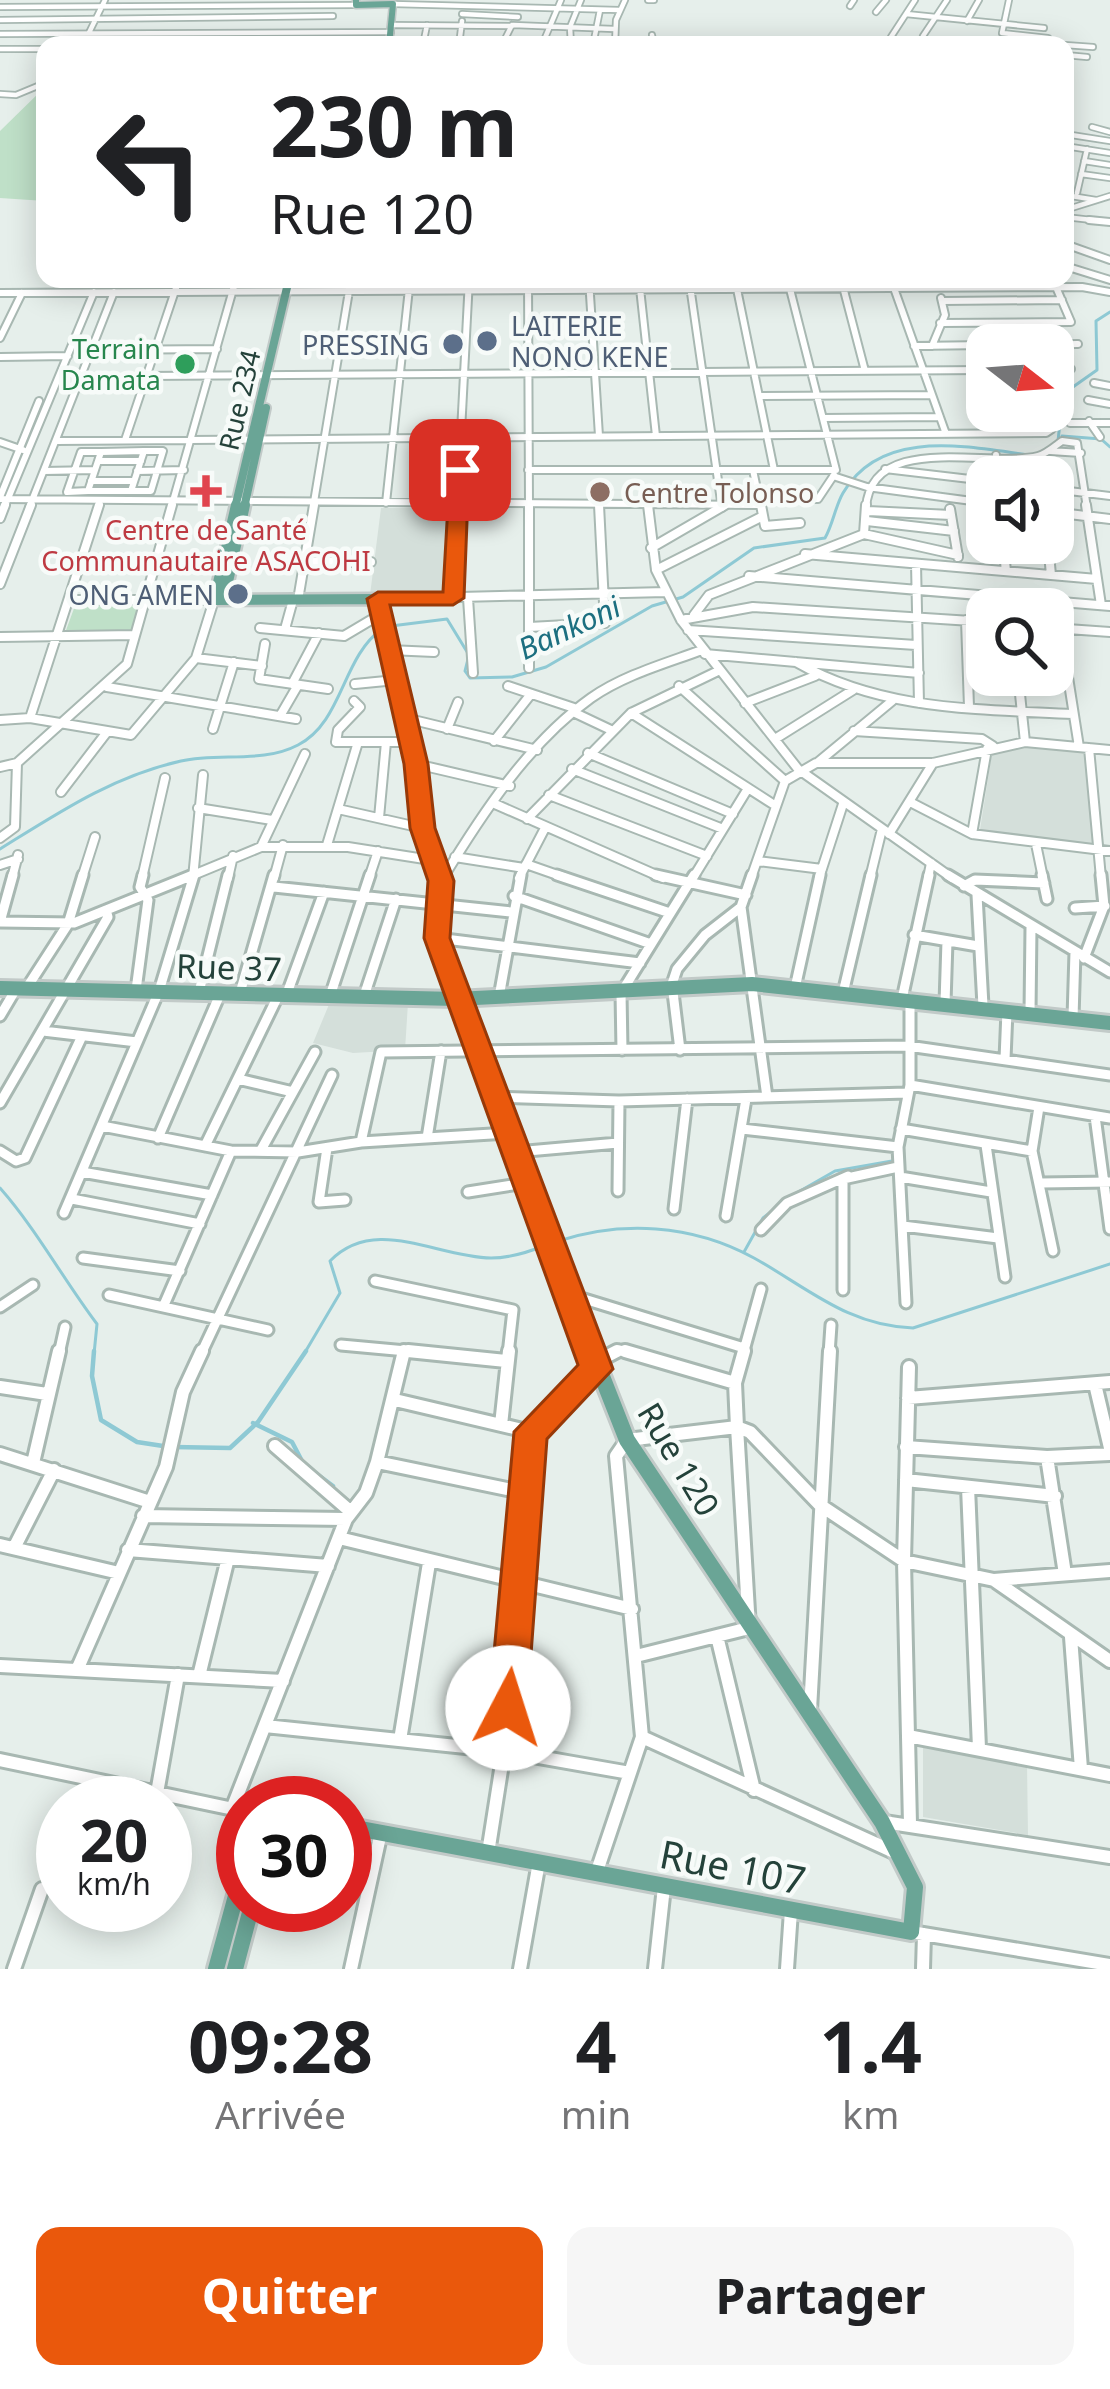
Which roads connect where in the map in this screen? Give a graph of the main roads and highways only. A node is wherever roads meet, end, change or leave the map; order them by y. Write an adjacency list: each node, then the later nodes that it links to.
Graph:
1 (358, 2): 2 (main road)
2 (390, 36)
3 (291, 288): 4 (main road, Rue 234)
4 (441, 881): 6 (main road, Rue 120)
5 (0, 988): 6 (main road, Rue 37)
6 (456, 999): 7 (main road, Rue 37); 11 (main road, Rue 120)
7 (1110, 1023)
8 (372, 1830): 11 (main road, Rue 107)
9 (226, 1932): 12 (main road)
10 (245, 1932): 13 (main road)
11 (917, 1933)
12 (216, 1969)
13 (235, 1969)

